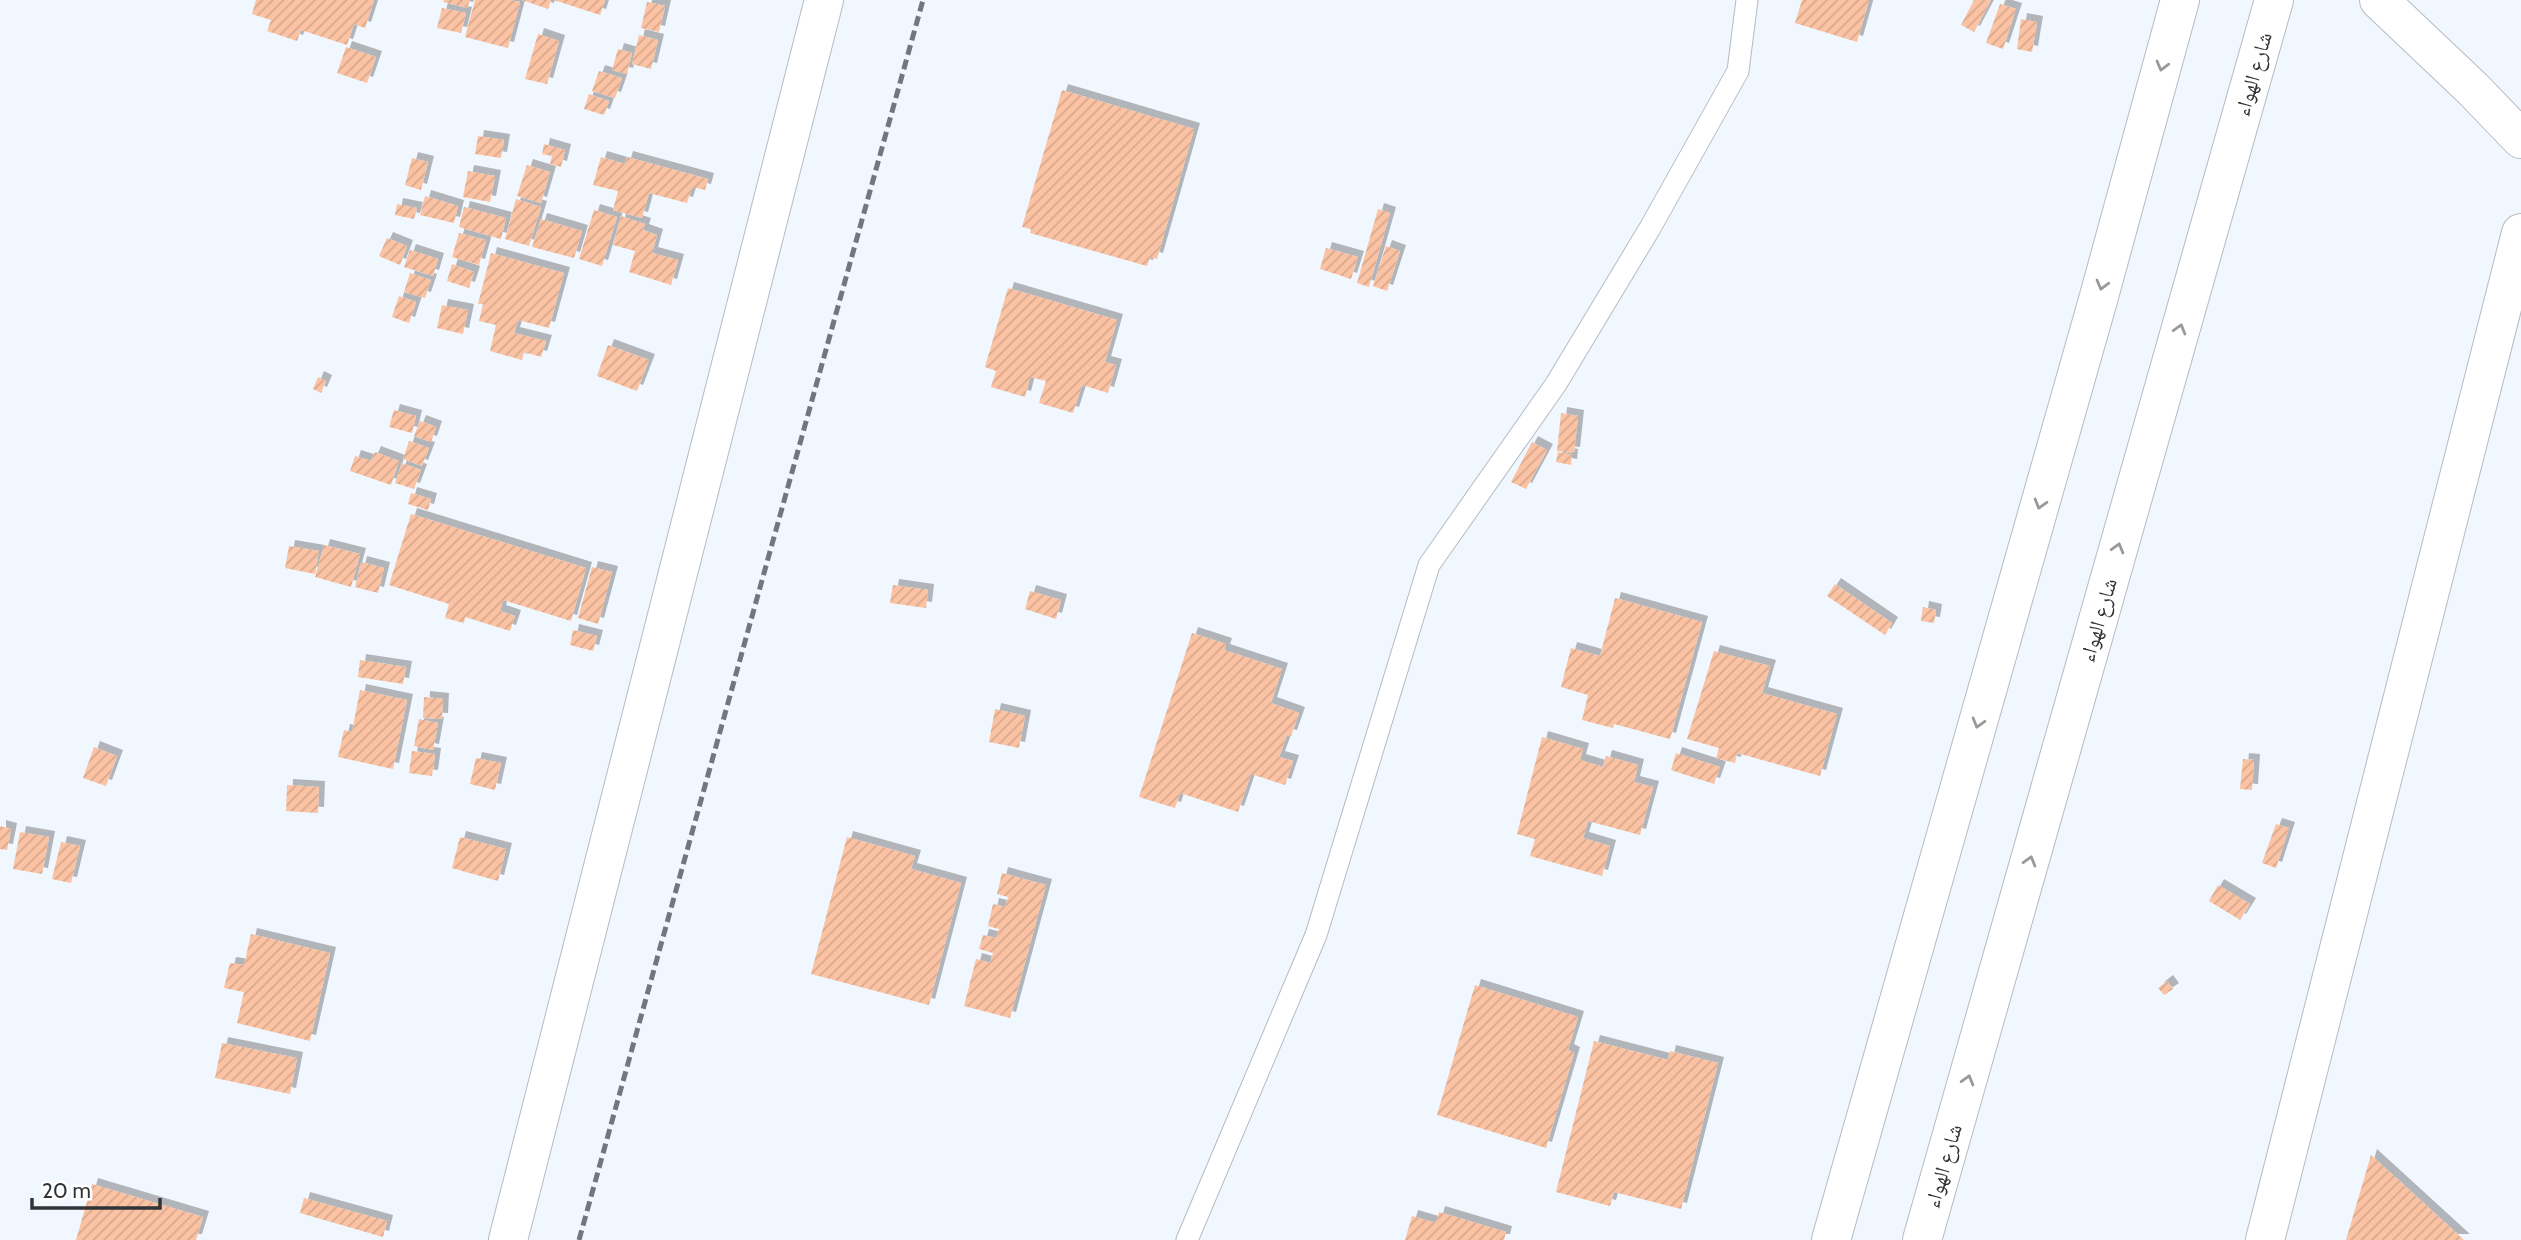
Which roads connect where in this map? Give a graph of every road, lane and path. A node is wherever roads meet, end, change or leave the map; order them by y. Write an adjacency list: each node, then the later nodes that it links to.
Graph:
1 (824, 0): 8 (main road)
2 (1748, 0): 9 (lane)
3 (2180, 0): 10 (main road, one-way to 10)
4 (2274, 0): 11 (main road, شارع الهواء, one-way to 4)
5 (2379, 0): 6 (main road)
6 (2521, 139)
7 (2521, 233): 12 (main road)
8 (508, 1240)
9 (1187, 1240)
10 (1832, 1240)
11 (1922, 1240)
12 (2265, 1240)

